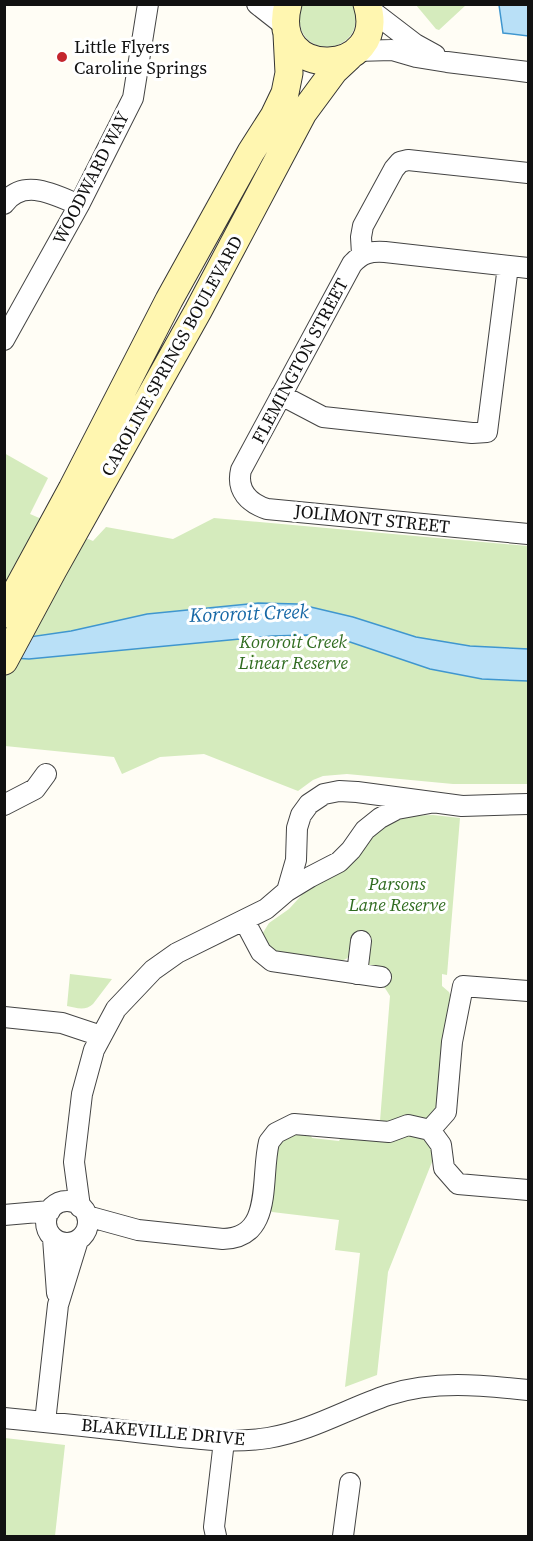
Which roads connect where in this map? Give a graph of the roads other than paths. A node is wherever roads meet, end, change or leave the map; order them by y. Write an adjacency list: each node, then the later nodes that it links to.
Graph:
1 (148, 4): 10 (street, WOODWARD WAY)
2 (256, 4): 4 (street)
3 (368, 6): 5 (main road, CAROLINE SPRINGS BOULEVARD); 6 (street)
4 (287, 21): 5 (main road); 18 (main road, CAROLINE SPRINGS BOULEVARD)
5 (352, 54): 6 (street); 19 (main road, CAROLINE SPRINGS BOULEVARD)
6 (447, 63): 7 (street)
7 (528, 72)
8 (528, 173): 11 (street)
9 (4, 204): 10 (street)
10 (79, 205): 14 (street, WOODWARD WAY)
11 (362, 254): 12 (street); 15 (street, FLEMINGTON STREET)
12 (508, 266): 13 (street); 15 (street)
13 (528, 268)
14 (4, 340)
15 (281, 394): 16 (street, FLEMINGTON STREET)
16 (241, 470): 17 (street, JOLIMONT STREET)
17 (528, 534)
18 (4, 614)
19 (4, 661)
20 (46, 774): 24 (street)
21 (369, 793): 22 (street); 25 (street); 26 (street)
22 (430, 803): 23 (street); 25 (street)
23 (528, 804)
24 (4, 805)
25 (380, 818): 27 (street)
26 (295, 865): 27 (street); 28 (street)
27 (320, 872): 28 (street)
28 (287, 891): 29 (street)
29 (244, 920): 31 (street); 35 (street)
30 (361, 941): 31 (street)
31 (357, 974): 32 (street)
32 (381, 977)
33 (528, 992): 36 (street)
34 (4, 1017): 35 (street)
35 (101, 1036): 37 (street)
36 (430, 1130): 38 (street); 41 (street)
37 (74, 1162): 40 (street); 41 (street)
38 (528, 1190)
39 (5, 1215): 40 (street)
40 (52, 1221): 41 (street); 41 (street); 42 (street)
41 (82, 1224): 42 (street)
42 (58, 1305): 45 (street)
43 (528, 1390): 46 (street, BLAKEVILLE DRIVE)
44 (4, 1418): 45 (street, BLAKEVILLE DRIVE)
45 (45, 1422): 46 (street, BLAKEVILLE DRIVE)
46 (224, 1441): 48 (street)
47 (350, 1483): 49 (street)
48 (216, 1536)
49 (343, 1536)

